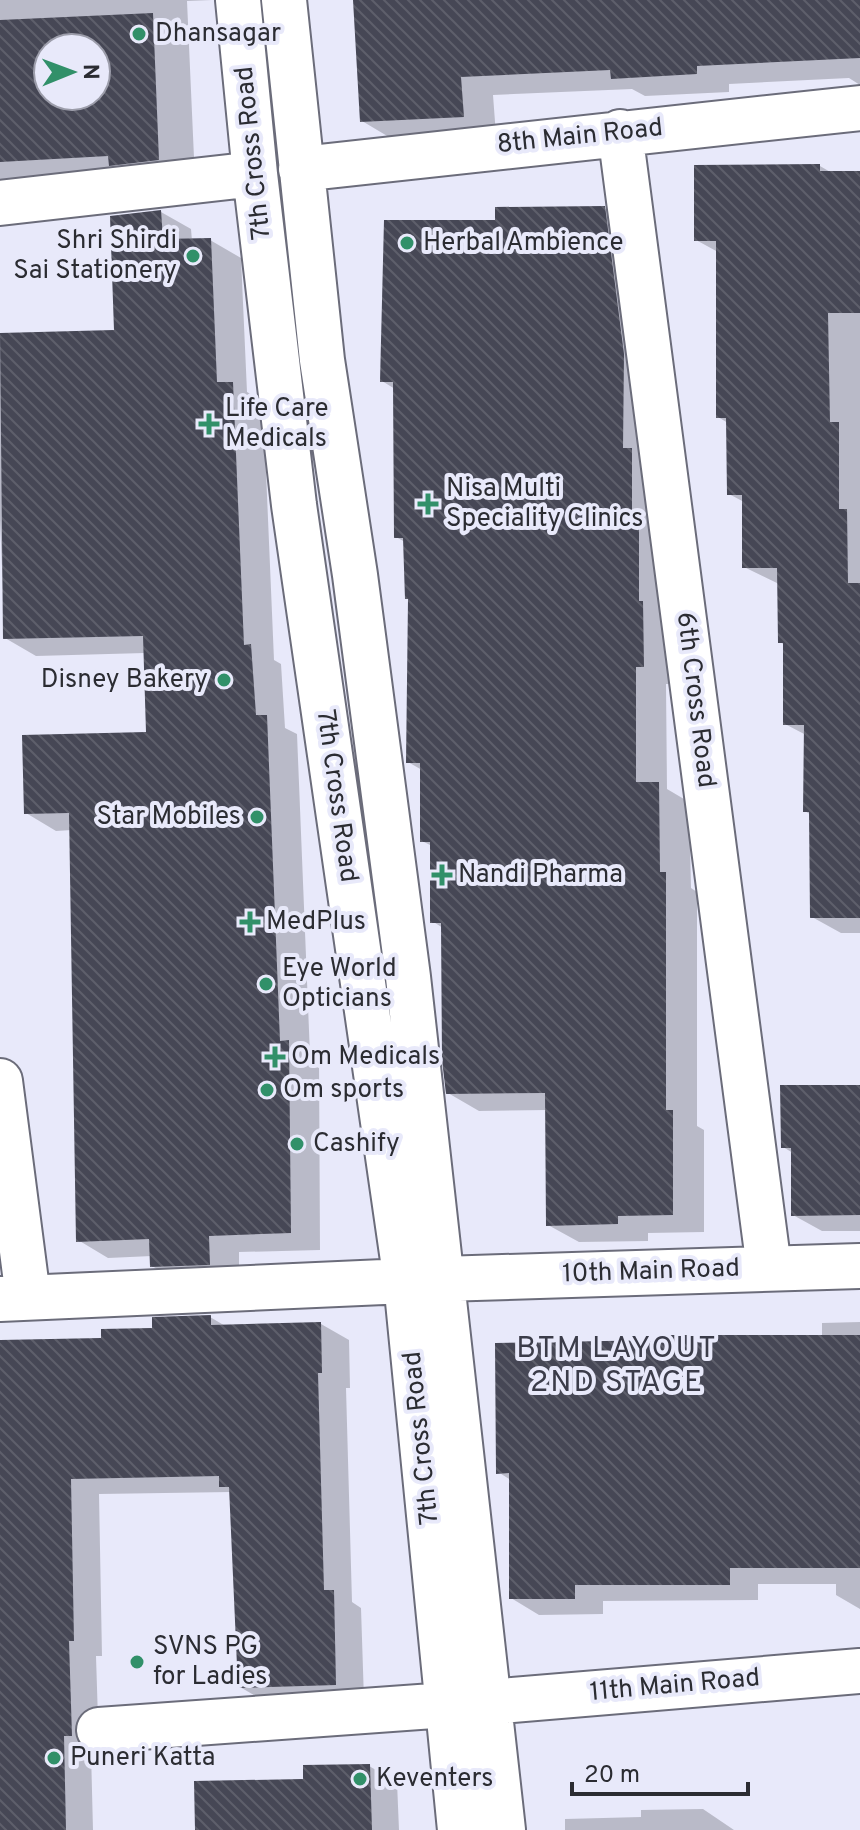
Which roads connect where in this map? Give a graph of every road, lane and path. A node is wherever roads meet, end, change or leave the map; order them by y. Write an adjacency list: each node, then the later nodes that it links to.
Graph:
1 (238, 0): 6 (street, 7th Cross Road)
2 (284, 0): 5 (street, 7th Cross Road)
3 (860, 108): 4 (street, 8th Main Road)
4 (620, 132): 5 (street, 8th Main Road); 10 (street, 6th Cross Road)
5 (301, 169): 11 (street, 7th Cross Road)
6 (255, 174): 7 (street); 11 (street, 7th Cross Road)
7 (0, 203)
8 (0, 1081): 12 (street)
9 (860, 1266): 10 (street, 10th Main Road)
10 (769, 1268): 11 (street, 10th Main Road)
11 (424, 1280): 12 (street, 10th Main Road); 14 (street, 7th Cross Road)
12 (14, 1298)
13 (860, 1671): 14 (street, 11th Main Road)
14 (468, 1703): 15 (street, 11th Main Road); 16 (street, 7th Cross Road); 17 (street, 7th Cross Road)
15 (99, 1730)
16 (460, 1830)
17 (503, 1830)

